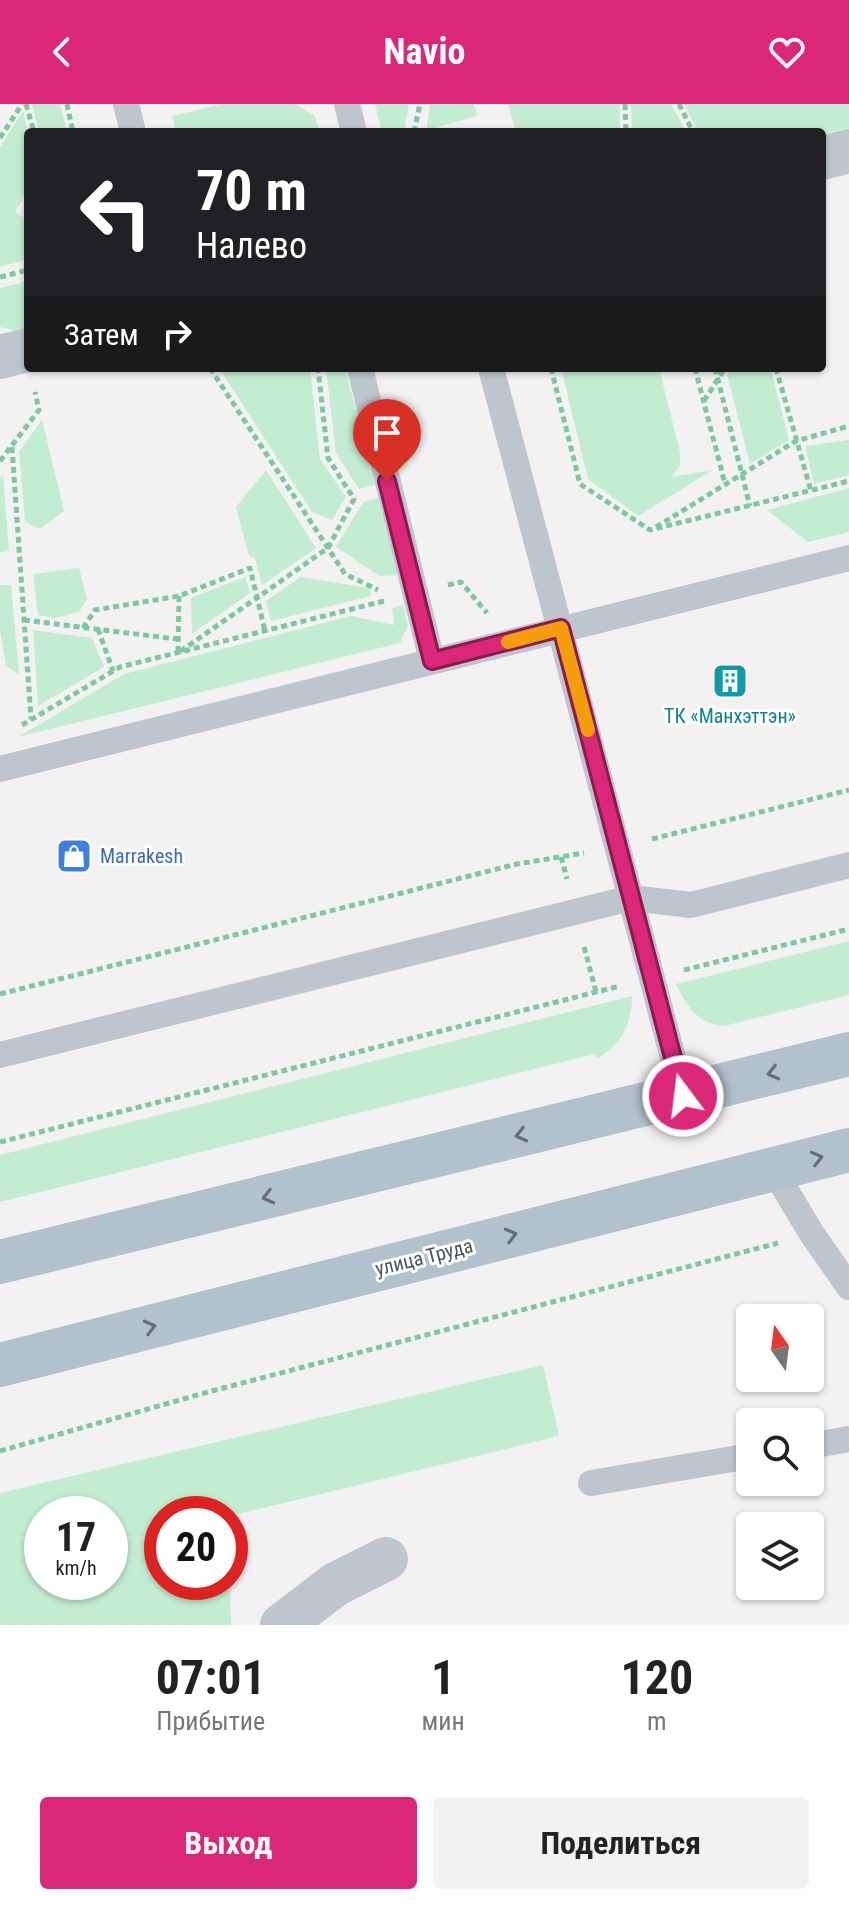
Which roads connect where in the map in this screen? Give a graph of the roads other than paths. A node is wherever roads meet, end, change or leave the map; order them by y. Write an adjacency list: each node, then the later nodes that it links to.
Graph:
1 (126, 104): 3 (lane)
2 (347, 104): 4 (lane)
3 (132, 128)
4 (353, 128)
5 (849, 151): 6 (street)
6 (826, 157)
7 (361, 372): 11 (lane)
8 (492, 372): 10 (lane)
9 (849, 558): 10 (lane)
10 (561, 628): 11 (lane); 14 (lane)
11 (432, 661): 12 (lane)
12 (0, 769)
13 (849, 865): 14 (lane)
14 (631, 898): 16 (lane); 17 (lane)
15 (849, 1054): 17 (main road, one-way to 17)
16 (0, 1055)
17 (683, 1096): 20 (main road, one-way to 20)
18 (849, 1150): 19 (main road, улица Труда, one-way to 18)
19 (773, 1169): 21 (lane); 22 (main road, улица Труда, one-way to 19)
20 (0, 1262)
21 (849, 1287)
22 (75, 1346): 23 (main road, улица Труда); 24 (street)
23 (0, 1365)
24 (0, 1386)
25 (849, 1439): 26 (lane)
26 (824, 1443)
27 (736, 1458): 28 (lane)
28 (591, 1483)
29 (386, 1559): 30 (street)
30 (282, 1625)

